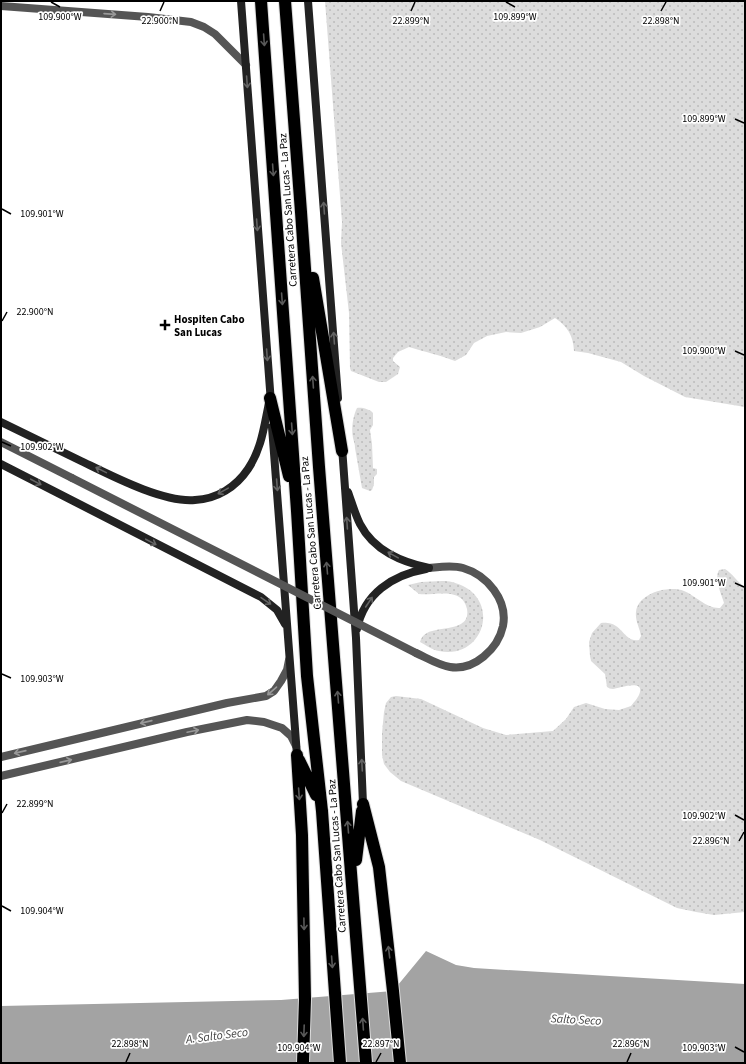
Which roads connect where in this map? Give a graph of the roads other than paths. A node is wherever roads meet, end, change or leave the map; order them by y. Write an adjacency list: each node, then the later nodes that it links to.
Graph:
1 (241, 1): 6 (main road)
2 (261, 1): 14 (highway, Carretera Cabo San Lucas - La Paz, one-way to 14)
3 (285, 1): 7 (highway, Carretera Cabo San Lucas - La Paz)
4 (308, 1): 11 (main road, one-way to 4)
5 (1, 6): 6 (street, one-way to 6)
6 (246, 65): 8 (main road, one-way to 8)
7 (301, 212): 11 (highway); 24 (highway, Carretera Cabo San Lucas - La Paz, one-way to 7)
8 (270, 398): 9 (main road, one-way to 9); 14 (highway); 16 (main road, one-way to 16)
9 (1, 422)
10 (1, 442): 15 (street, bridge)
11 (342, 450): 13 (main road)
12 (1, 464): 16 (main road, one-way to 16)
13 (344, 482): 15 (main road, one-way to 13); 17 (main road, one-way to 13)
14 (298, 511): 23 (highway, Carretera Cabo San Lucas - La Paz)
15 (429, 568): 17 (main road, one-way to 15)
16 (288, 636): 18 (main road)
17 (356, 638): 22 (main road, one-way to 17)
18 (290, 658): 19 (main road); 20 (street, one-way to 20)
19 (296, 750): 21 (street, one-way to 19); 23 (highway); 25 (highway, one-way to 25)
20 (1, 757)
21 (1, 776)
22 (363, 804): 24 (highway); 28 (highway, one-way to 22)
23 (322, 811): 26 (highway, Carretera Cabo San Lucas - La Paz, one-way to 26)
24 (353, 889): 27 (highway, Carretera Cabo San Lucas - La Paz, one-way to 24)
25 (303, 1063)
26 (340, 1063)
27 (366, 1063)
28 (400, 1063)

